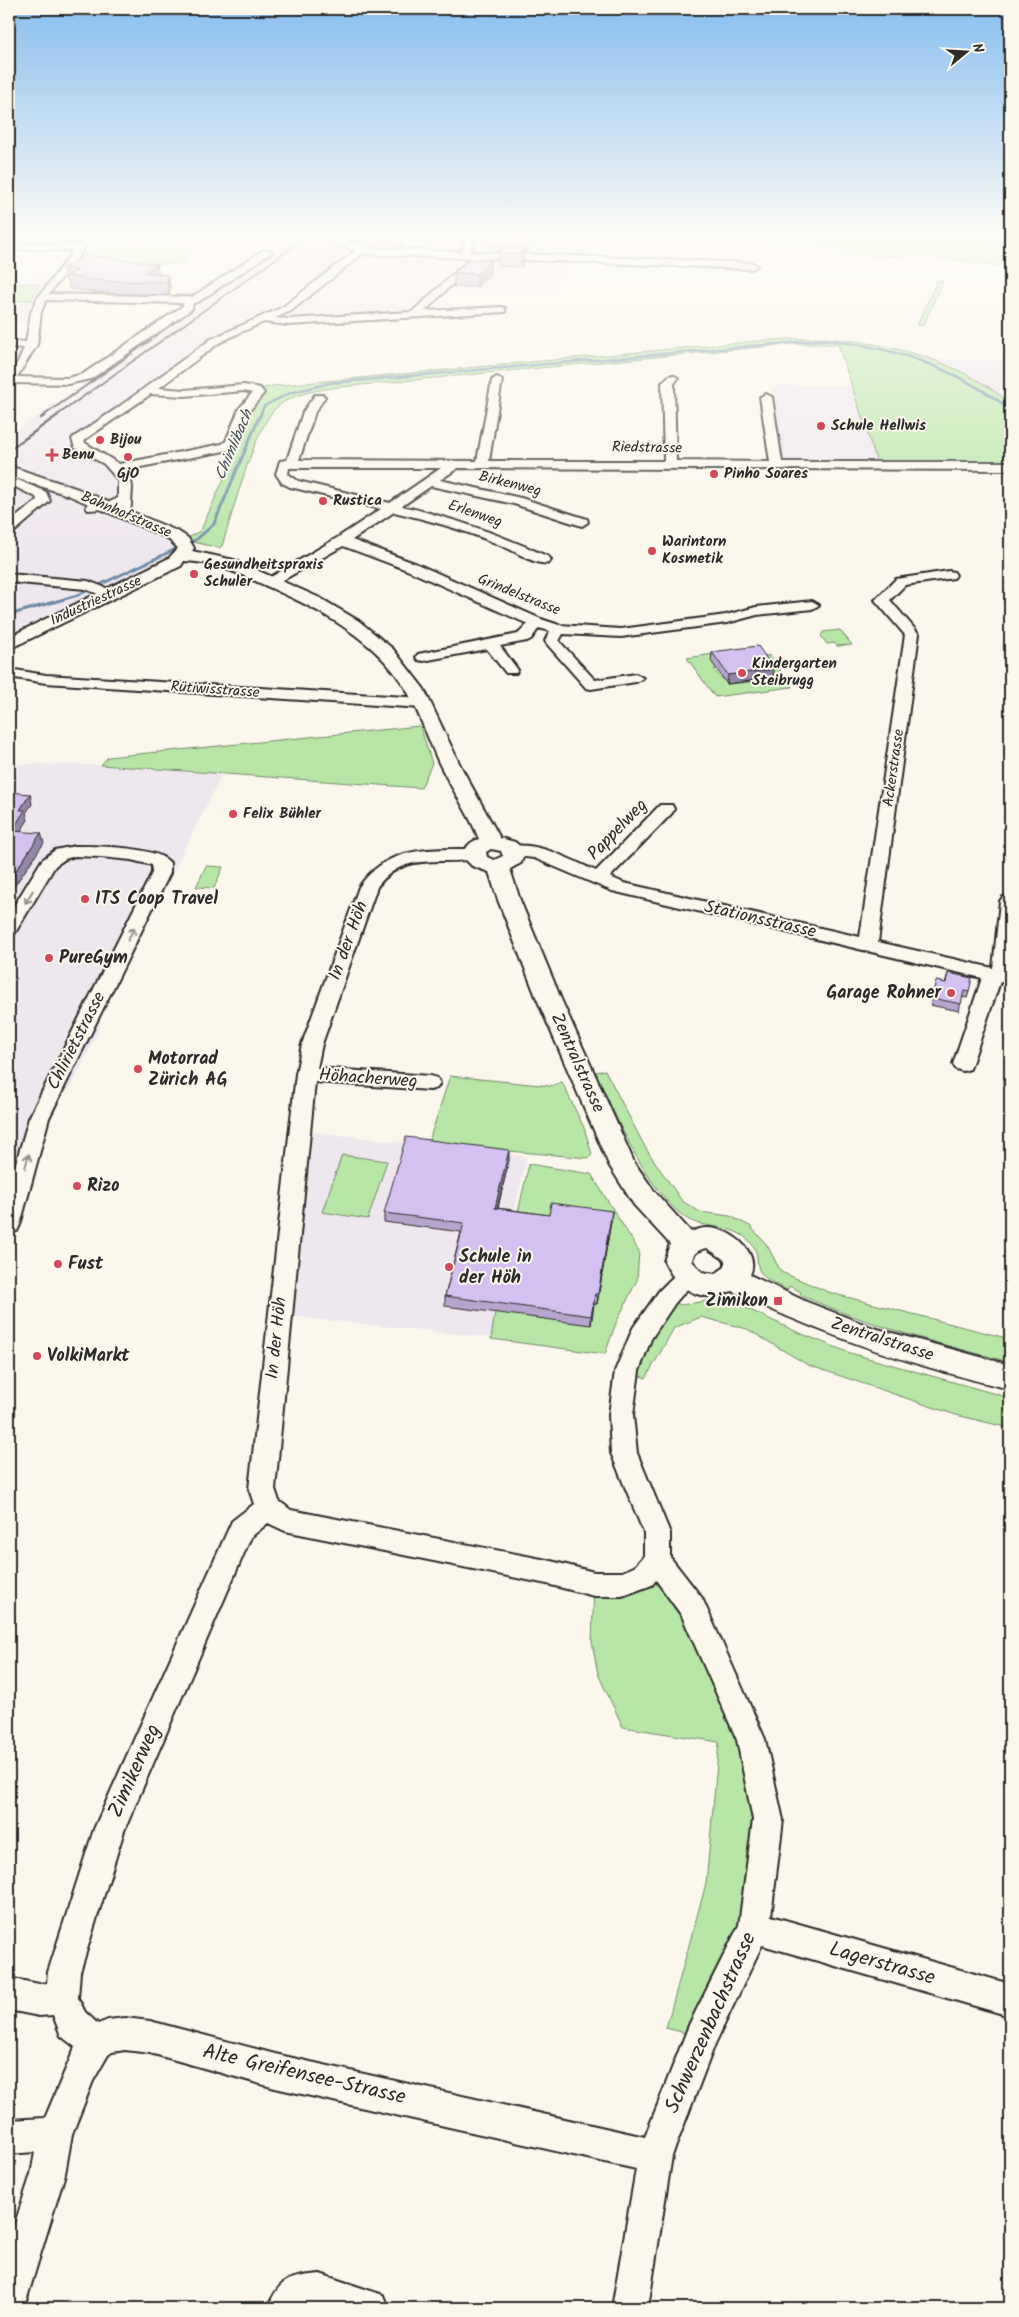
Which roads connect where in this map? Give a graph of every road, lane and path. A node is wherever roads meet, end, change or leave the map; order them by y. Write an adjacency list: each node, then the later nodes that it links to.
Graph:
1 (12, 344): 4 (street)
2 (134, 344): 6 (street)
3 (211, 344): 8 (street)
4 (32, 345): 6 (street)
5 (673, 378): 14 (street)
6 (9, 380)
7 (497, 380): 11 (street)
8 (148, 390): 17 (street); 17 (street)
9 (319, 397): 12 (street)
10 (766, 397): 15 (street)
11 (483, 463): 13 (street, Riedstrasse); 14 (street, Riedstrasse)
12 (288, 464): 13 (street, Riedstrasse); 22 (street, Erlenweg)
13 (457, 464): 20 (street)
14 (670, 464): 15 (street, Riedstrasse)
15 (777, 466): 16 (street, Riedstrasse)
16 (1010, 466)
17 (116, 468): 21 (street)
18 (9, 471): 21 (main road, Bahnhofstrasse)
19 (9, 480): 24 (street)
20 (430, 482): 22 (street); 23 (street, Birkenweg)
21 (109, 504): 26 (main road, Bahnhofstrasse); 26 (main road, Bahnhofstrasse)
22 (392, 506): 25 (street); 27 (street, Erlenweg)
23 (582, 522)
24 (9, 529)
25 (342, 541): 30 (street); 33 (street, Grindelstrasse)
26 (180, 549): 30 (main road); 31 (main road, Industriestrasse)
27 (544, 560)
28 (949, 575): 47 (street, Ackerstrasse)
29 (9, 578): 31 (street)
30 (271, 582): 41 (main road)
31 (99, 590): 35 (main road, Industriestrasse)
32 (812, 605): 34 (street, Grindelstrasse)
33 (536, 622): 34 (street, Grindelstrasse); 36 (street)
34 (558, 629): 40 (street)
35 (9, 644)
36 (491, 644): 37 (street); 38 (street)
37 (423, 657)
38 (511, 670)
39 (9, 673): 41 (street, Rütiwisstrasse)
40 (636, 678)
41 (422, 704): 43 (main road)
42 (666, 809): 44 (street, Pappelweg)
43 (494, 853): 44 (street, Stationsstrasse); 50 (street, In der Höh); 53 (main road, Zentralstrasse)
44 (598, 879): 47 (street, Stationsstrasse)
45 (1009, 901): 48 (street)
46 (9, 929): 52 (street, Chlirietstrasse, one-way to 46)
47 (868, 945): 48 (street, Stationsstrasse)
48 (1002, 976): 49 (street)
49 (963, 1064)
50 (306, 1074): 51 (street, Höhacherweg); 57 (street, In der Höh)
51 (430, 1084)
52 (9, 1225)
53 (686, 1244): 54 (main road); 55 (main road)
54 (687, 1277): 55 (main road); 58 (street)
55 (731, 1278): 56 (main road, Zentralstrasse)
56 (1010, 1377)
57 (268, 1508): 58 (street); 61 (street, Zimikerweg)
58 (657, 1560): 59 (street, Schwerzenbachstrasse)
59 (754, 1927): 62 (street, Lagerstrasse); 66 (street, Schwerzenbachstrasse)
60 (9, 1994): 61 (street)
61 (62, 1998): 63 (street, Zimikerweg)
62 (1010, 2000)
63 (96, 2043): 64 (street); 66 (street, Alte Greifensee-Strasse)
64 (55, 2134): 65 (street); 67 (street)
65 (9, 2137)
66 (655, 2156): 70 (street, Schwerzenbachstrasse)
67 (9, 2298)
68 (286, 2308): 69 (street)
69 (370, 2308)
70 (630, 2308)

